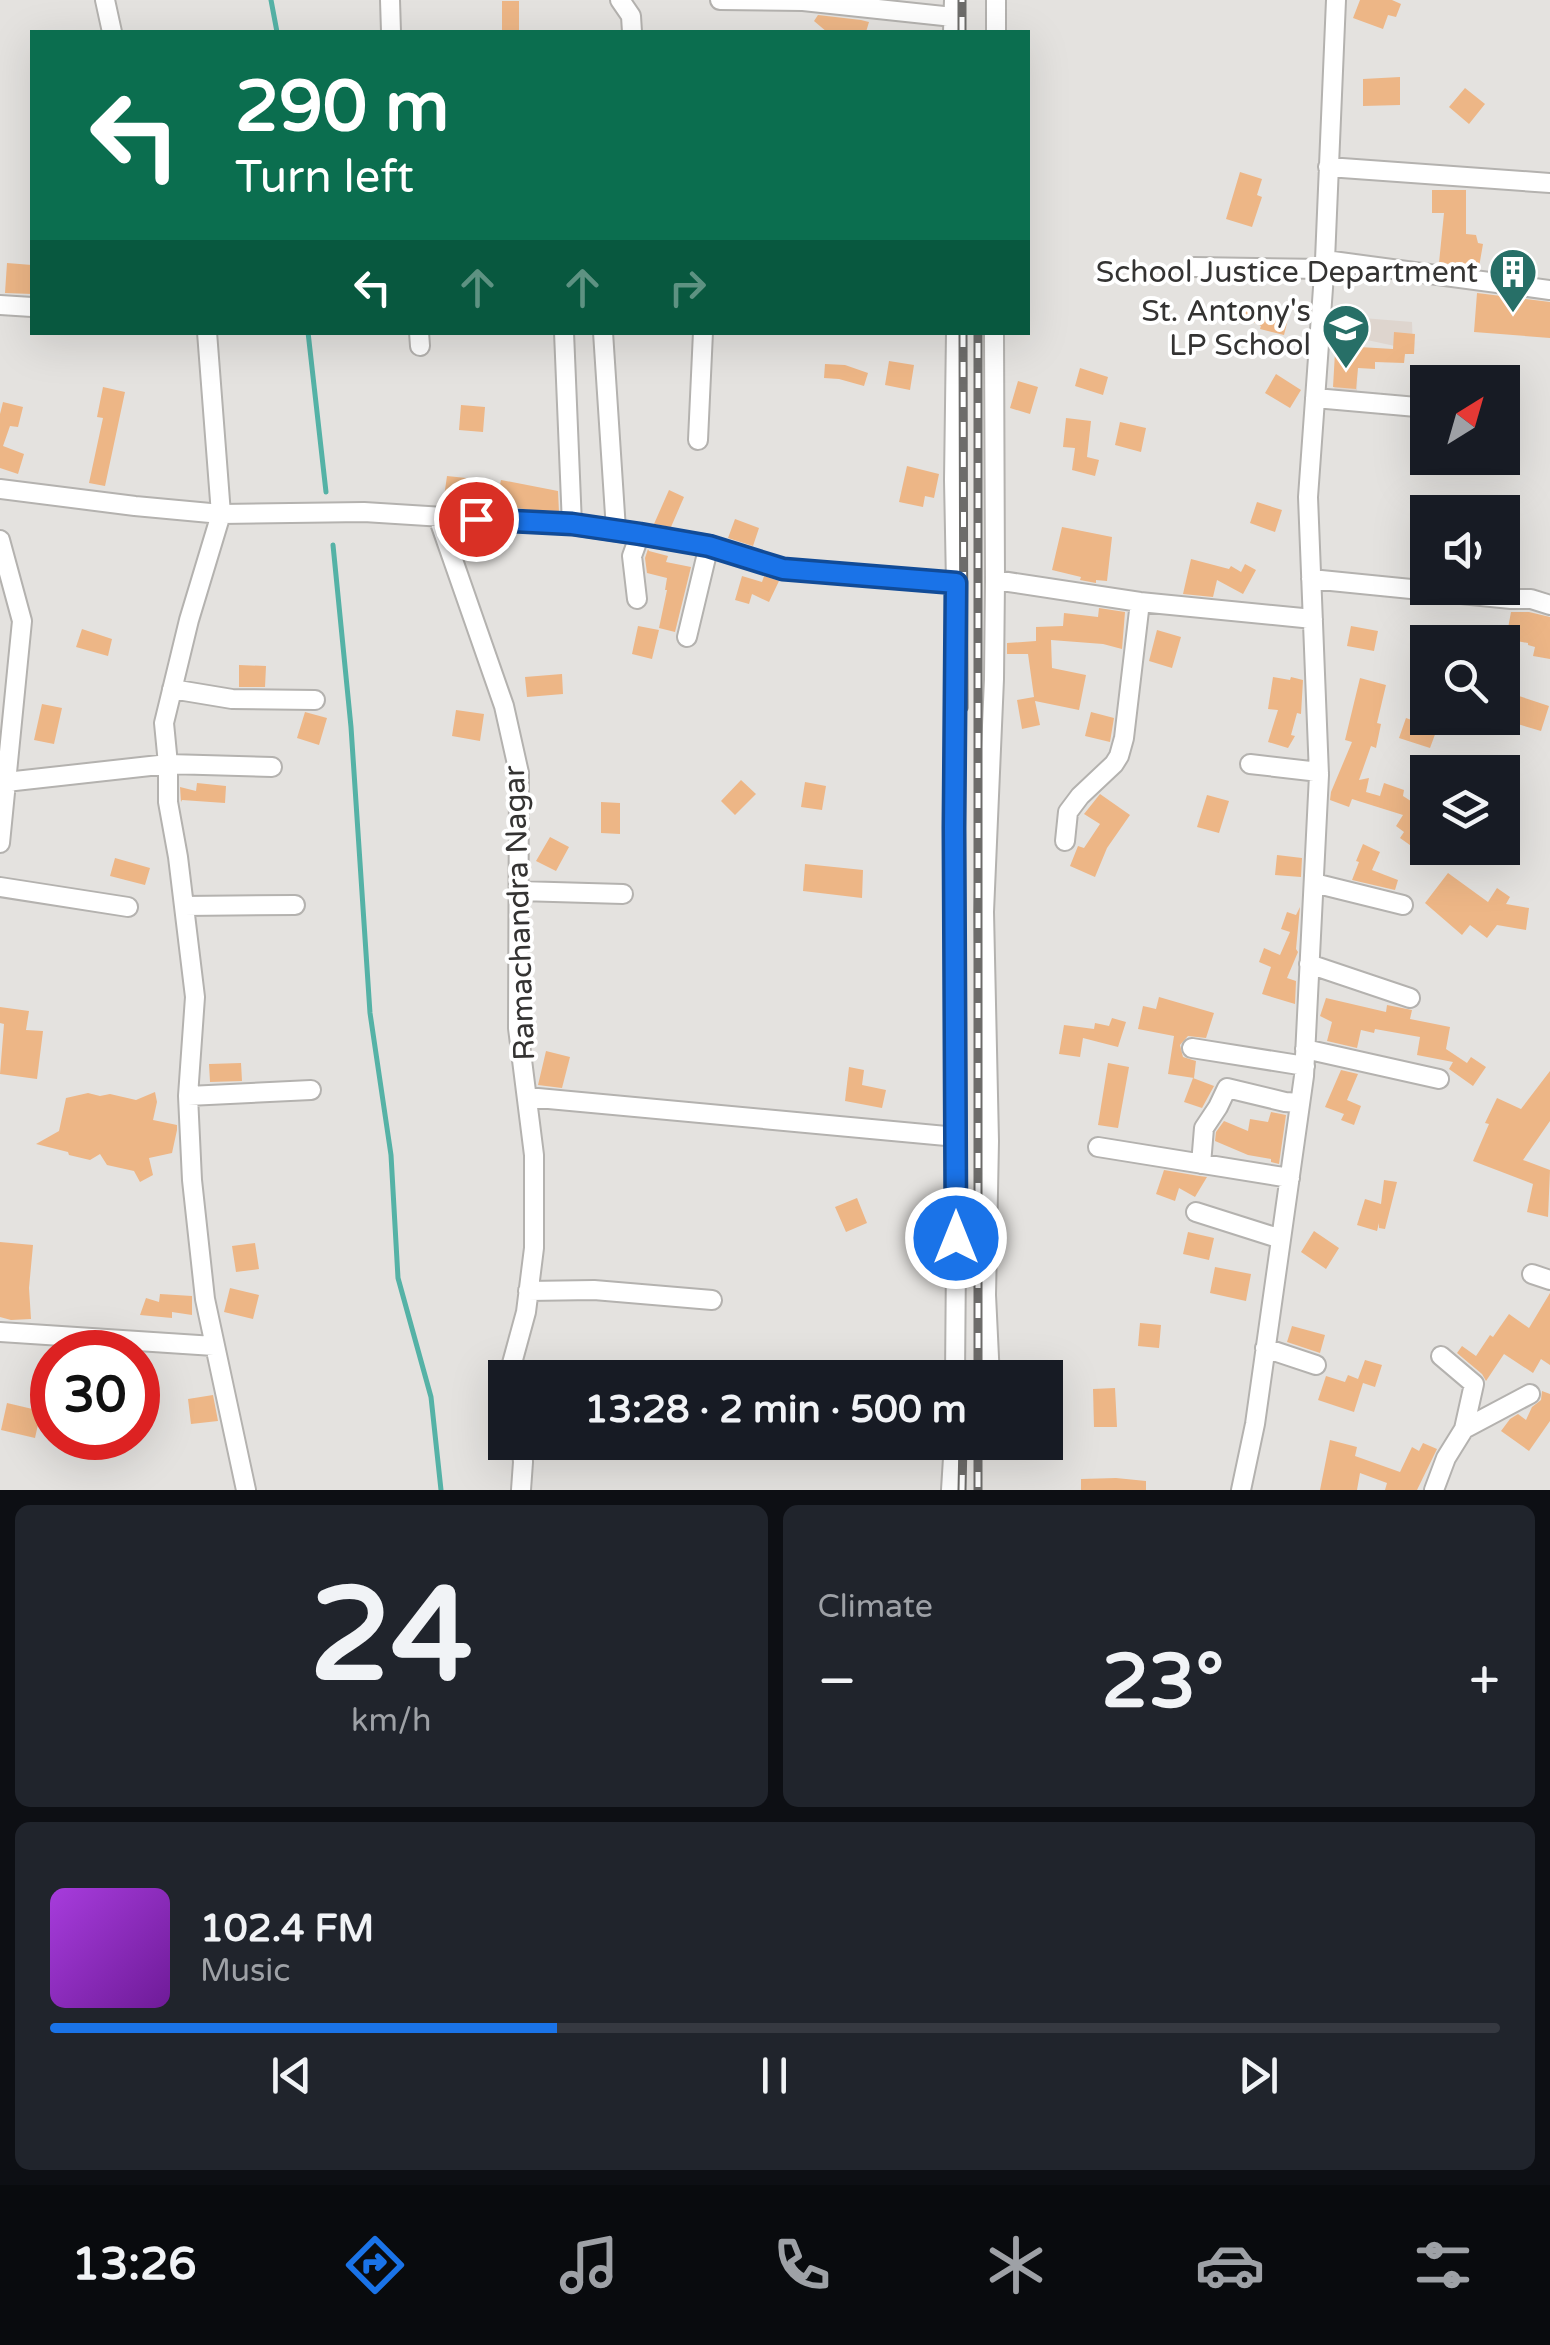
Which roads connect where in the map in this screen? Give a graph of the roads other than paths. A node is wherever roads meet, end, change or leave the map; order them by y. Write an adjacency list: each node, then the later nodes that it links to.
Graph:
1 (105, 0): 8 (street)
2 (390, 0): 9 (street)
3 (620, 0): 10 (street)
4 (720, 0): 7 (street)
5 (996, 0): 11 (street)
6 (1336, 0): 12 (street)
7 (953, 17)
8 (112, 30)
9 (390, 30)
10 (632, 30)
11 (996, 30)
12 (1328, 166): 13 (street); 14 (street)
13 (1550, 183)
14 (1324, 264): 15 (street); 16 (street); 25 (street)
15 (1194, 268)
16 (1550, 290)
17 (0, 305): 18 (street)
18 (30, 306)
19 (207, 335): 29 (street)
20 (564, 335): 31 (street)
21 (603, 335): 32 (street)
22 (703, 335): 27 (street)
23 (956, 335): 38 (street)
24 (994, 335): 37 (street)
25 (1315, 398): 26 (street); 36 (street)
26 (1410, 406)
27 (698, 440)
28 (0, 490): 29 (street)
29 (221, 514): 30 (street); 44 (street)
30 (438, 517): 31 (street); 55 (street, Ramachandra Nagar)
31 (572, 524): 32 (street)
32 (616, 530): 33 (street)
33 (640, 534): 35 (street); 39 (street)
34 (0, 540): 50 (street)
35 (709, 546): 38 (street); 43 (street)
36 (1311, 579): 41 (street); 42 (street)
37 (994, 580): 40 (street); 84 (street)
38 (956, 583): 70 (street)
39 (638, 599)
40 (1140, 602): 42 (street); 51 (street)
41 (1550, 605)
42 (1313, 619): 49 (street)
43 (687, 637)
44 (172, 688): 45 (street); 46 (street)
45 (315, 700)
46 (168, 764): 48 (street); 50 (street); 58 (street)
47 (1250, 764): 49 (street)
48 (272, 767)
49 (1318, 772): 53 (street)
50 (6, 782): 52 (street)
51 (1065, 841)
52 (0, 843)
53 (1314, 883): 57 (street); 61 (street)
54 (0, 887): 60 (street)
55 (519, 891): 56 (street); 68 (street, Ramachandra Nagar)
56 (623, 894)
57 (1403, 905)
58 (184, 906): 59 (street); 67 (street)
59 (295, 906)
60 (128, 907)
61 (1310, 964): 62 (street); 64 (street)
62 (1410, 998)
63 (1192, 1048): 64 (street)
64 (1305, 1057): 65 (street); 69 (street)
65 (1439, 1079)
66 (311, 1090): 67 (street)
67 (188, 1096): 79 (street)
68 (527, 1098): 70 (street); 76 (street, Ramachandra Nagar)
69 (1300, 1103): 72 (street); 73 (street)
70 (957, 1137): 83 (street)
71 (1098, 1147): 72 (street)
72 (1202, 1164): 73 (street)
73 (1290, 1178): 75 (street)
74 (1196, 1212): 75 (street)
75 (1281, 1239): 80 (street)
76 (528, 1291): 77 (street); 82 (street, Ramachandra Nagar)
77 (712, 1300)
78 (0, 1332): 79 (street)
79 (214, 1346): 90 (street)
80 (1266, 1348): 85 (street); 93 (street)
81 (1441, 1356): 87 (street)
82 (512, 1360)
83 (955, 1360)
84 (989, 1360)
85 (1316, 1365)
86 (1530, 1394): 87 (street)
87 (1464, 1429): 94 (street)
88 (523, 1460): 91 (street)
89 (952, 1460): 92 (street)
90 (246, 1490)
91 (521, 1490)
92 (950, 1490)
93 (1242, 1490)
94 (1434, 1490)

